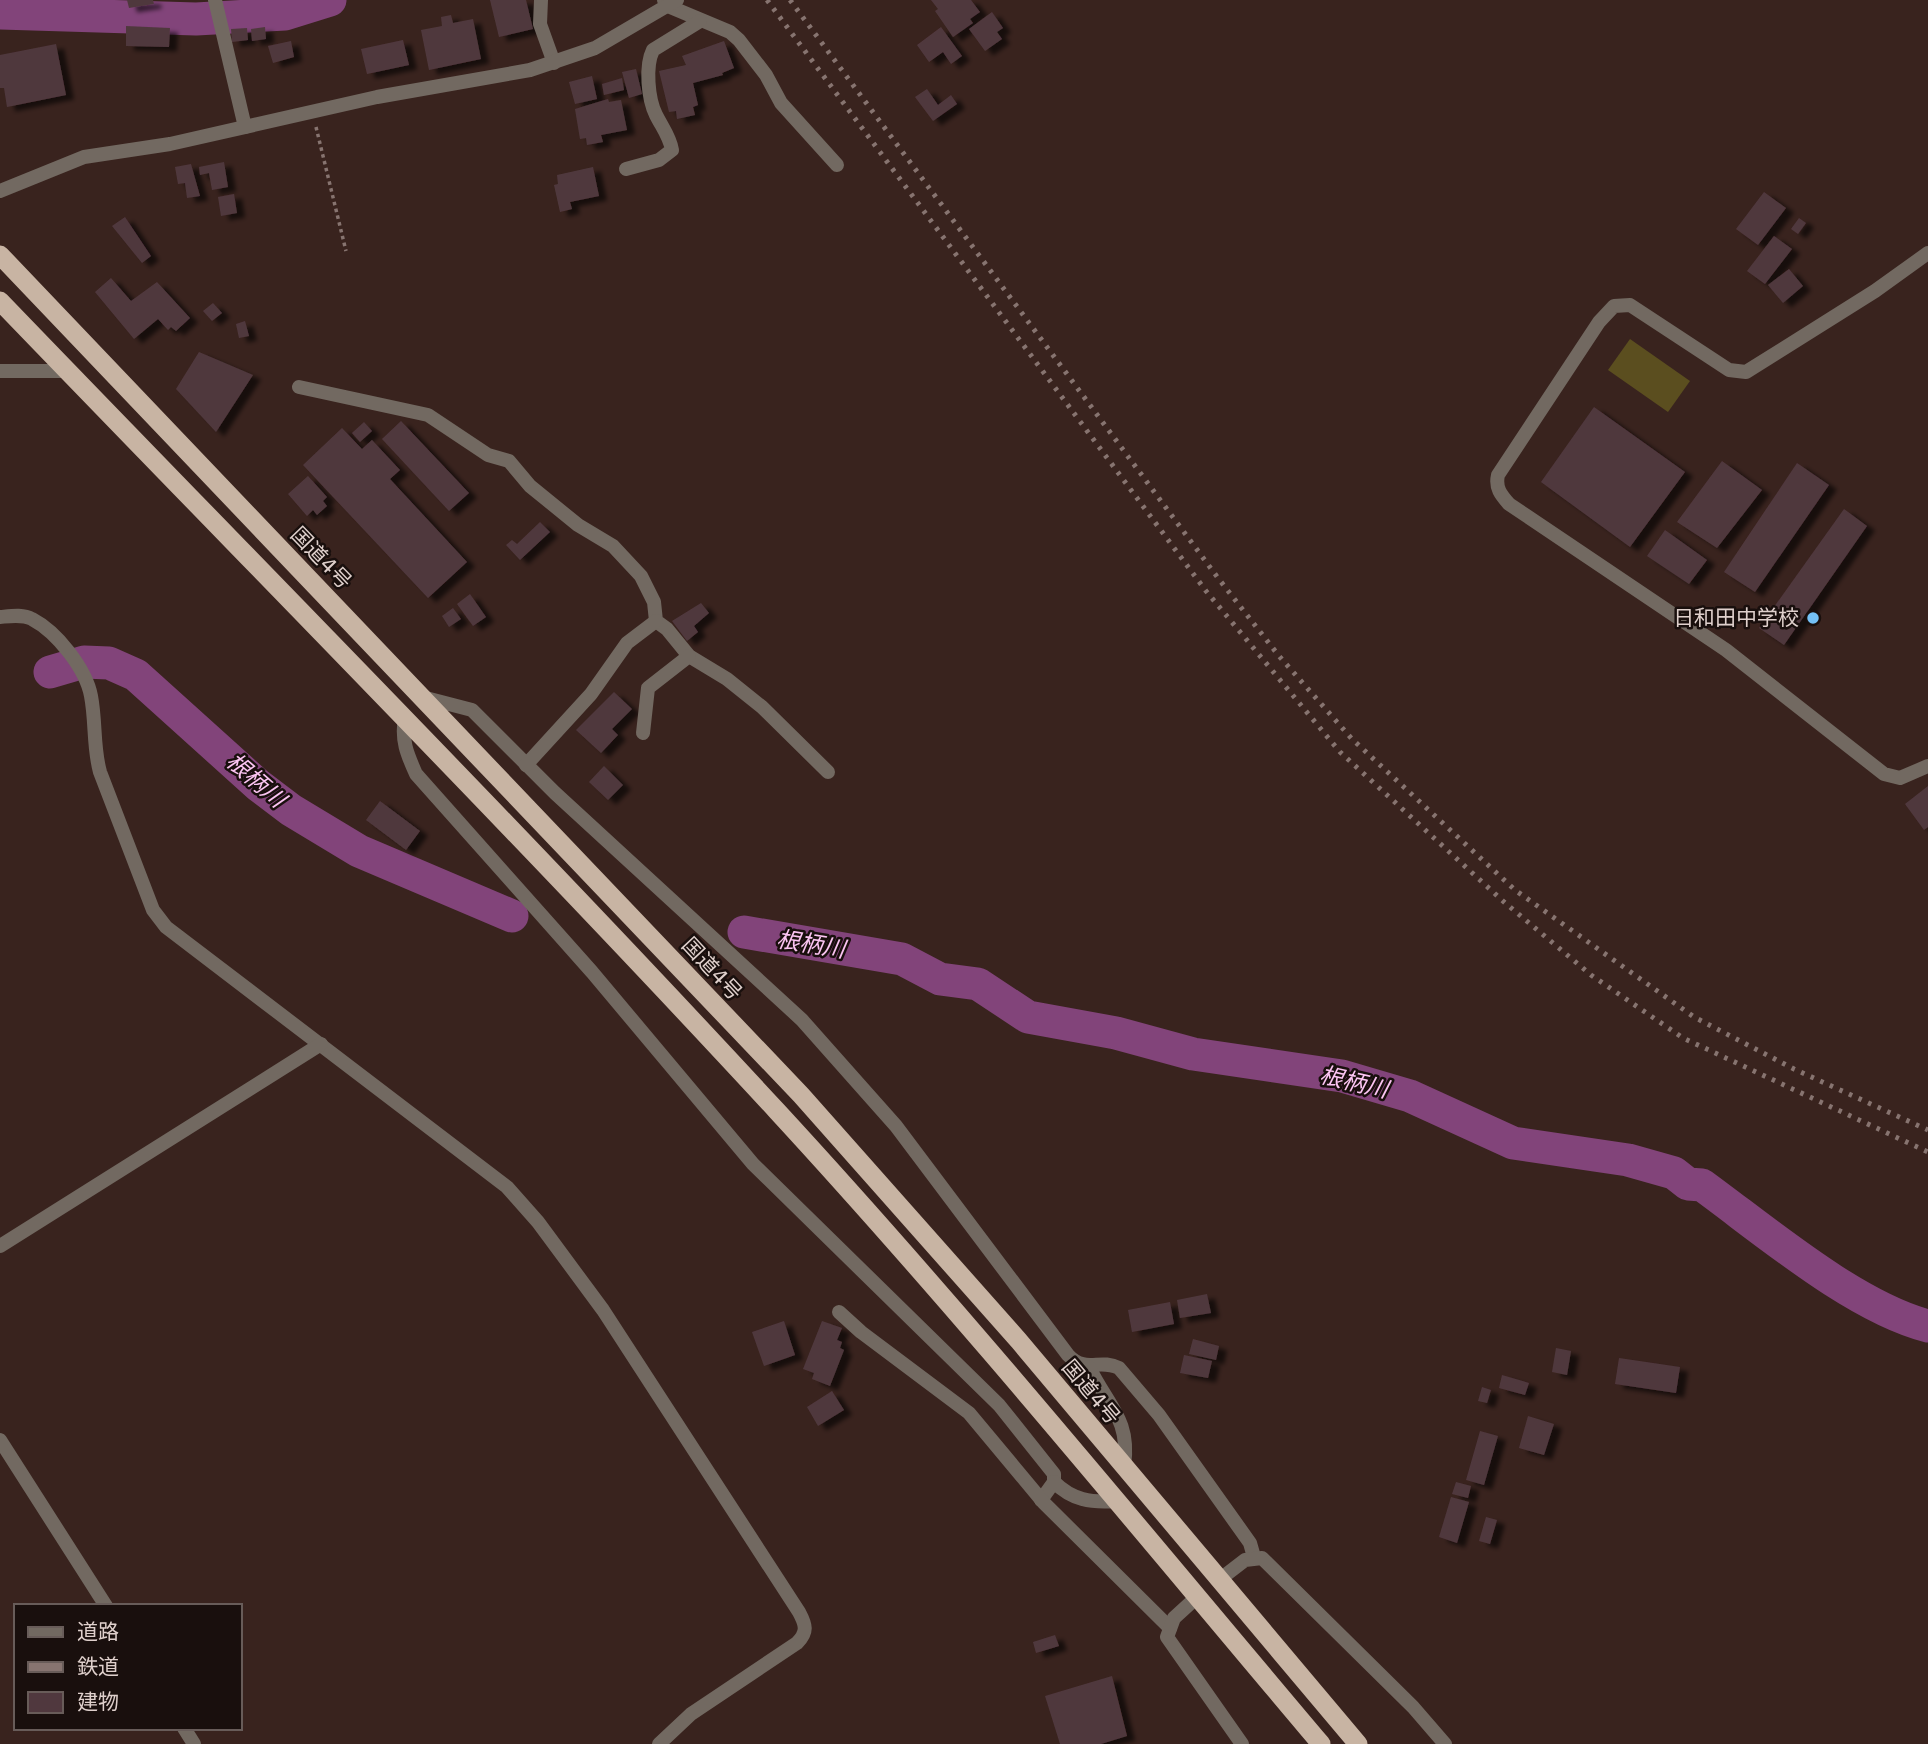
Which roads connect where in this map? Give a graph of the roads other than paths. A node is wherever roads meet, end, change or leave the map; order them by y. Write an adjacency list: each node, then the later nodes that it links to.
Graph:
1 (215, 0): 6 (street)
2 (541, 0): 5 (street)
3 (669, 2): 4 (street); 5 (street)
4 (700, 21): 7 (street); 8 (street)
5 (554, 62): 6 (street)
6 (245, 127): 9 (street)
7 (837, 165)
8 (626, 169)
9 (0, 191)
10 (1928, 253): 23 (street)
11 (0, 255): 19 (highway, 国道4号)
12 (0, 301): 14 (highway)
13 (0, 371): 14 (street)
14 (68, 371): 20 (highway)
15 (299, 387): 17 (street)
16 (0, 617): 25 (street)
17 (656, 621): 18 (street); 22 (street)
18 (689, 656): 21 (street); 24 (street)
19 (422, 697): 22 (street); 30 (highway, 国道4号)
20 (405, 718): 31 (street); 33 (highway)
21 (643, 733)
22 (526, 765): 28 (street)
23 (1928, 766)
24 (828, 772)
25 (321, 1044): 26 (street); 39 (street)
26 (0, 1246)
27 (839, 1312): 32 (street)
28 (1089, 1367): 30 (street); 34 (street)
29 (0, 1440): 37 (street)
30 (1124, 1466): 35 (highway, 国道4号)
31 (1054, 1482): 32 (street); 33 (street)
32 (1041, 1500): 38 (street)
33 (1116, 1501): 36 (highway)
34 (1254, 1557): 35 (street); 43 (street)
35 (1219, 1580): 42 (highway, 国道4号)
36 (1197, 1597): 38 (street); 41 (highway)
37 (105, 1604)
38 (1170, 1628): 40 (street)
39 (659, 1744)
40 (1242, 1744)
41 (1321, 1744)
42 (1358, 1744)
43 (1446, 1744)

